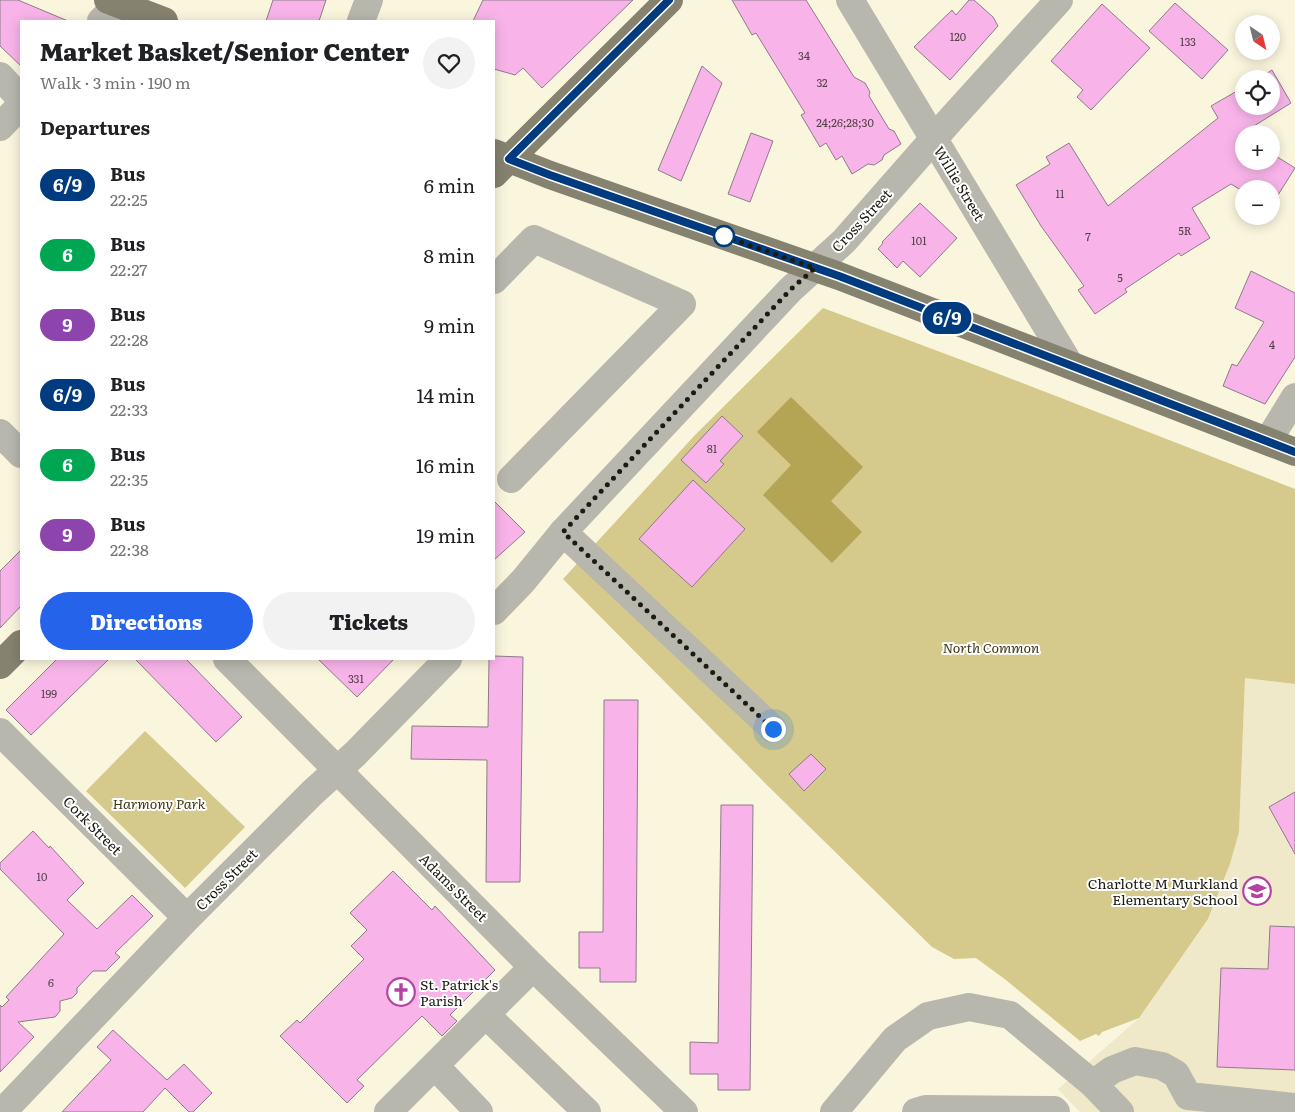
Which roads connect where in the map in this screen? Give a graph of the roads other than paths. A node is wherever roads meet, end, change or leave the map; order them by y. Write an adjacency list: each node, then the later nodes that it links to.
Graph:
1 (369, 0): 7 (street)
2 (669, 0): 13 (main road)
3 (850, 0): 12 (street, Willie Street)
4 (1049, 3): 12 (street, Cross Street)
5 (109, 8): 6 (main road)
6 (160, 20)
7 (361, 20)
8 (0, 76): 9 (street)
9 (20, 98)
10 (20, 106): 11 (street)
11 (0, 127)
12 (934, 139): 14 (street, Cross Street); 16 (street, Willie Street)
13 (499, 162): 14 (main road)
14 (815, 268): 16 (main road); 23 (street, Cross Street)
15 (495, 279): 22 (street)
16 (1070, 365): 19 (main road)
17 (1295, 397): 19 (street)
18 (0, 433): 21 (street)
19 (1268, 441): 20 (main road)
20 (1295, 452)
21 (20, 453)
22 (511, 479)
23 (563, 532): 24 (street, Cross Street); 29 (street)
24 (495, 611)
25 (20, 645): 28 (main road)
26 (228, 660): 31 (street, Adams Street)
27 (447, 660): 31 (street, Cross Street)
28 (0, 665)
29 (773, 729)
30 (0, 732): 32 (street, Cork Street)
31 (337, 770): 32 (street, Cross Street); 33 (street, Adams Street)
32 (187, 918): 37 (street, Cross Street)
33 (533, 967): 34 (street); 43 (street, Adams Street)
34 (486, 1015): 35 (street); 42 (street)
35 (435, 1066): 40 (street); 41 (street)
36 (1093, 1084): 38 (street); 44 (street); 47 (street)
37 (10, 1104)
38 (1183, 1104): 39 (street)
39 (1295, 1107)
40 (388, 1112)
41 (479, 1112)
42 (587, 1112)
43 (684, 1112)
44 (834, 1112)
45 (916, 1112): 46 (street)
46 (1056, 1112)
47 (1120, 1112)

